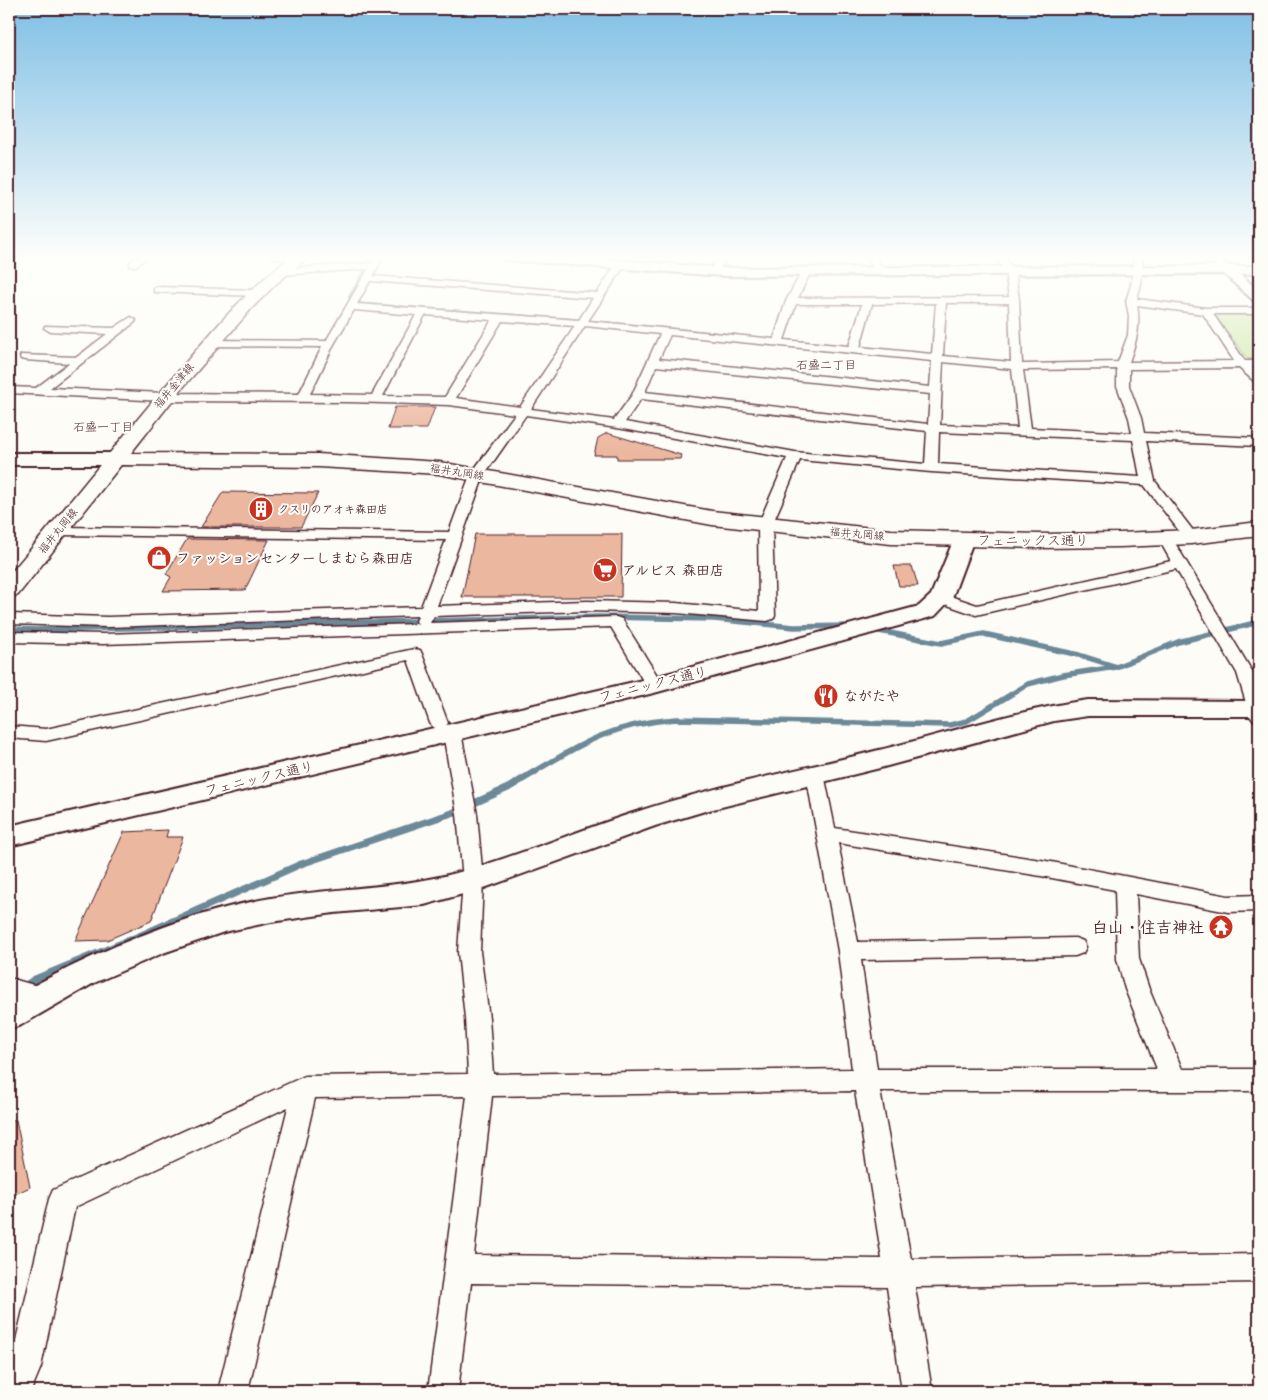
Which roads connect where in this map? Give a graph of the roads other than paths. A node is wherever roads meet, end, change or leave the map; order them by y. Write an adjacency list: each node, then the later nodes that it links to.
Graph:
1 (129, 321): 15 (street)
2 (230, 321): 18 (main road, 福井金津線)
3 (342, 321): 19 (street)
4 (417, 321): 36 (street)
5 (497, 321): 37 (street)
6 (554, 321): 13 (street)
7 (785, 321): 17 (street)
8 (862, 321): 20 (street)
9 (940, 321): 22 (street)
10 (1015, 321): 28 (street)
11 (1134, 321): 27 (street)
12 (1213, 321): 25 (street)
13 (581, 323): 16 (street); 38 (street)
14 (49, 328): 15 (street)
15 (116, 331): 23 (street)
16 (666, 332): 17 (street); 24 (street)
17 (778, 342): 20 (street)
18 (211, 343): 19 (street); 34 (main road, 福井金津線)
19 (329, 344): 35 (street)
20 (854, 349): 22 (street)
21 (25, 357): 23 (street)
22 (938, 358): 28 (street); 31 (street)
23 (80, 360): 32 (street)
24 (652, 362): 31 (street); 33 (street)
25 (1242, 364): 26 (street); 27 (street); 29 (street)
26 (1259, 364)
27 (1123, 365): 28 (street); 42 (street)
28 (1017, 366): 41 (street)
29 (1259, 380)
30 (9, 390): 32 (street)
31 (936, 391): 40 (street)
32 (38, 392): 34 (street)
33 (638, 394): 39 (street); 40 (street)
34 (164, 397): 35 (street); 46 (main road, 福井金津線)
35 (303, 397): 36 (street)
36 (376, 398): 37 (street)
37 (449, 401): 38 (street)
38 (524, 410): 39 (street); 48 (street)
39 (617, 424): 44 (street)
40 (933, 428): 41 (street); 47 (street)
41 (1025, 433): 42 (street)
42 (1140, 438): 43 (street); 49 (street)
43 (1259, 442)
44 (795, 456): 47 (street); 50 (street)
45 (9, 459): 46 (street)
46 (115, 459): 48 (main road, 福井丸岡線); 52 (main road, 福井丸岡線)
47 (931, 468): 49 (street)
48 (477, 475): 50 (main road, 福井丸岡線); 53 (street)
49 (1148, 481): 54 (street)
50 (765, 525): 56 (main road, 福井丸岡線); 61 (street)
51 (1259, 528): 54 (main road, フェニックス通り)
52 (59, 531): 53 (street); 58 (main road, 福井丸岡線)
53 (456, 536): 61 (street)
54 (1191, 537): 55 (main road, フェニックス通り)
55 (1165, 538): 56 (main road, フェニックス通り); 57 (street)
56 (964, 539): 59 (street, フェニックス通り)
57 (1180, 564): 59 (street); 65 (street)
58 (9, 590)
59 (941, 598): 64 (street, フェニックス通り)
60 (9, 619): 61 (street)
61 (423, 620): 62 (street); 63 (street); 64 (street)
62 (9, 637)
63 (414, 654): 66 (street); 67 (street)
64 (654, 685): 66 (street, フェニックス通り)
65 (1256, 705): 68 (street)
66 (446, 728): 70 (street, フェニックス通り); 71 (street)
67 (9, 732)
68 (815, 774): 69 (street); 71 (street)
69 (827, 834): 72 (street); 75 (street)
70 (9, 836)
71 (472, 880): 77 (street); 82 (street)
72 (1125, 885): 73 (street); 80 (street)
73 (1259, 903)
74 (1075, 947): 75 (street)
75 (849, 950): 79 (street)
76 (9, 987): 77 (street)
77 (40, 996): 78 (street)
78 (9, 1016)
79 (866, 1080): 80 (street); 82 (street); 86 (street)
80 (1174, 1080): 81 (street)
81 (1259, 1080)
82 (481, 1084): 83 (street); 85 (street)
83 (305, 1087): 87 (street); 88 (street)
84 (1259, 1268): 86 (street)
85 (457, 1269): 86 (street); 89 (street)
86 (899, 1273): 90 (street)
87 (15, 1391)
88 (233, 1391)
89 (443, 1391)
90 (917, 1391)

